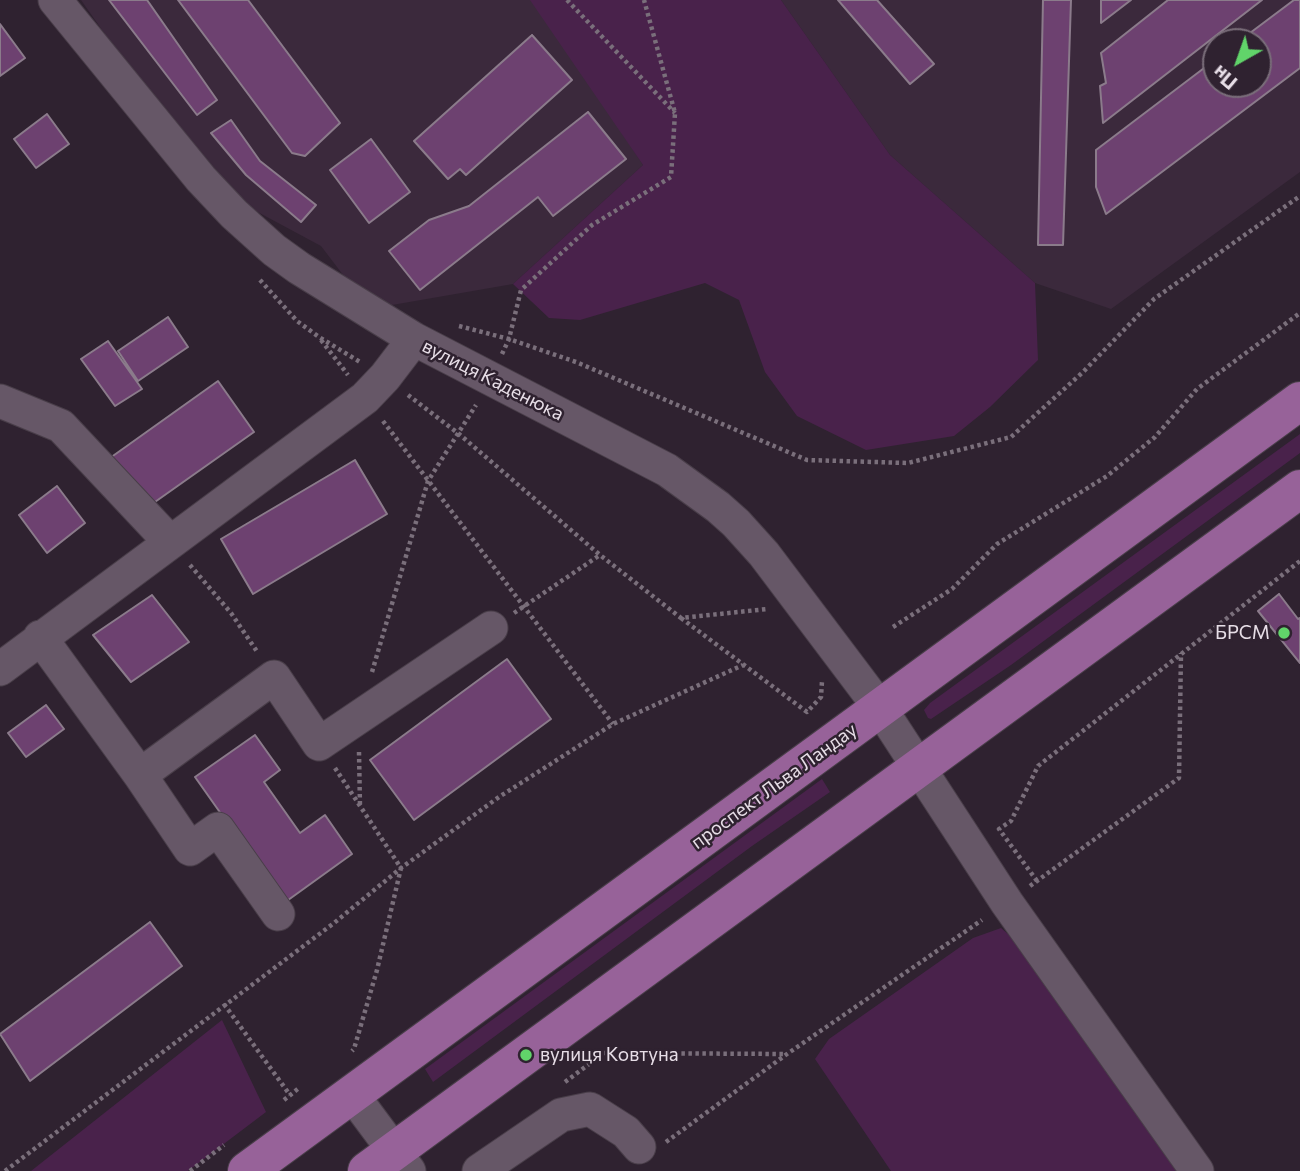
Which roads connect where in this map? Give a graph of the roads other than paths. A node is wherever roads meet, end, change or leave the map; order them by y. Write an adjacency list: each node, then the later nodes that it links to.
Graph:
1 (55, 0): 2 (street, вулиця Каденюка)
2 (414, 339): 6 (street); 10 (street, вулиця Каденюка)
3 (0, 401): 6 (street)
4 (1300, 401): 10 (main road, проспект Льва Ландау)
5 (1300, 489): 11 (main road)
6 (170, 542): 8 (street)
7 (491, 628): 12 (street)
8 (40, 638): 9 (street); 12 (street)
9 (0, 669)
10 (880, 709): 11 (street, вулиця Каденюка); 14 (main road, проспект Льва Ландау)
11 (919, 767): 16 (main road); 19 (street, вулиця Каденюка)
12 (140, 775): 13 (street)
13 (278, 914)
14 (351, 1093): 16 (street); 17 (main road, проспект Льва Ландау)
15 (648, 1147): 18 (street)
16 (390, 1164)
17 (247, 1171)
18 (479, 1171)
19 (1197, 1171)

